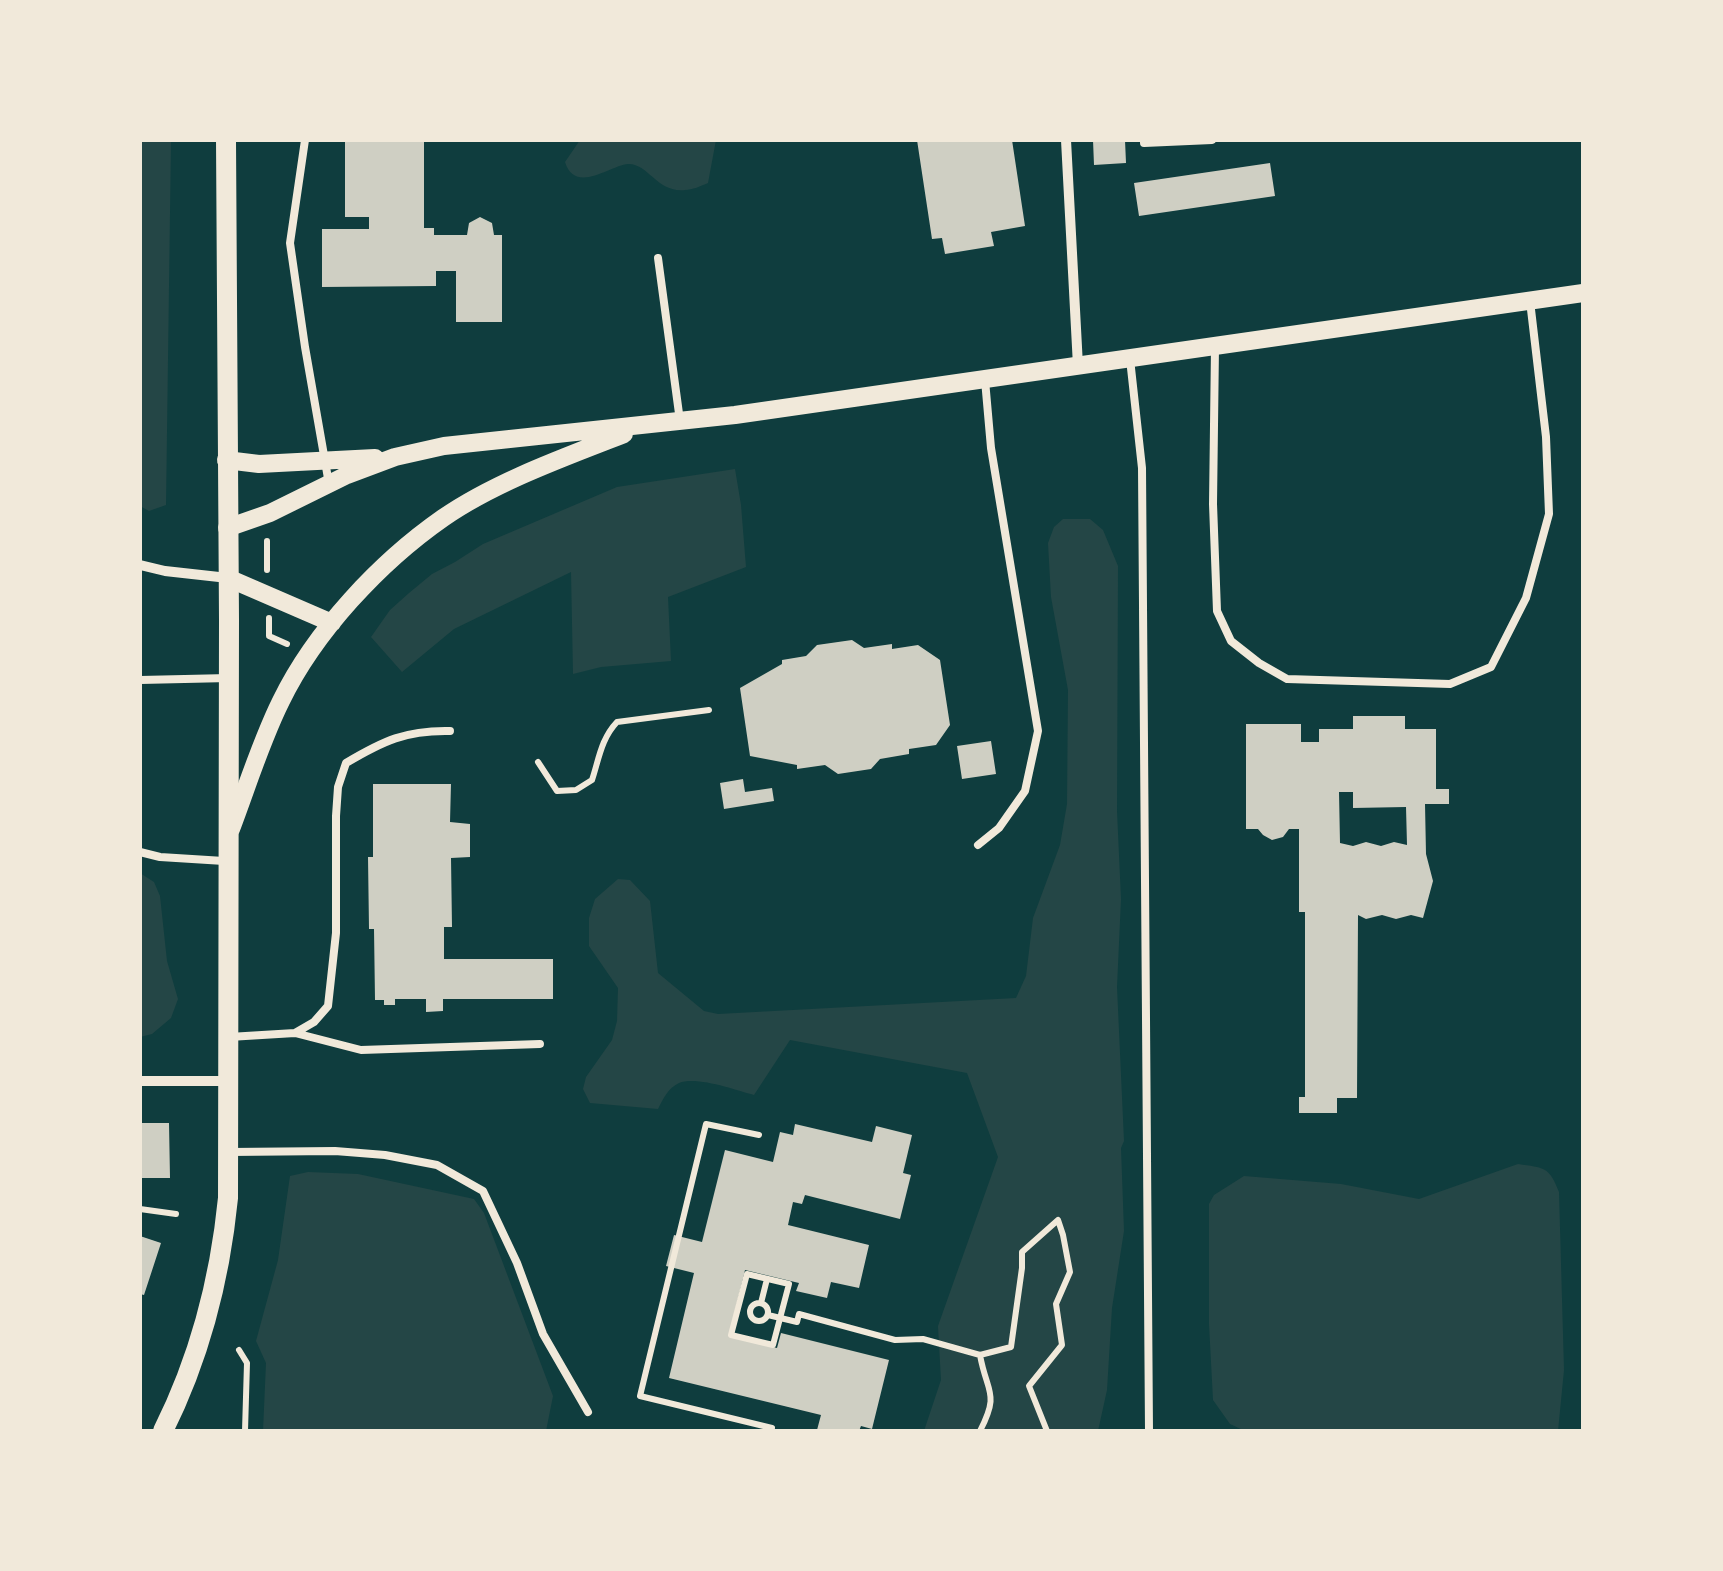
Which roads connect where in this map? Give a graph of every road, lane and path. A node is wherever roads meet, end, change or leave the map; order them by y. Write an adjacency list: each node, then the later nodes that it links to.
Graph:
1 (226, 140): 16 (main road)
2 (305, 140): 17 (lane)
3 (1066, 140): 11 (street)
4 (1144, 140): 5 (lane)
5 (1212, 140)
6 (658, 258): 13 (lane)
7 (1583, 293): 8 (street)
8 (1530, 301): 9 (street); 9 (lane)
9 (1214, 347): 10 (street)
10 (1130, 359): 11 (street); 59 (lane)
11 (1078, 366): 12 (street)
12 (985, 380): 13 (street); 33 (lane)
13 (680, 421): 14 (street)
14 (647, 424): 15 (street); 25 (street)
15 (395, 457): 17 (street); 18 (street)
16 (226, 460): 17 (street); 19 (main road)
17 (326, 462): 18 (lane)
18 (329, 484): 19 (street)
19 (227, 528): 22 (main road)
20 (268, 541): 23 (path)
21 (140, 565): 22 (street)
22 (228, 578): 25 (street); 27 (main road)
23 (268, 578)
24 (269, 612): 26 (path)
25 (332, 623): 32 (street)
26 (292, 646)
27 (229, 678): 28 (lane); 32 (main road)
28 (140, 680)
29 (709, 710): 31 (path)
30 (450, 731): 36 (lane)
31 (538, 762)
32 (229, 834): 35 (main road)
33 (978, 845)
34 (140, 852): 35 (lane)
35 (229, 861): 37 (main road)
36 (295, 1033): 37 (lane); 38 (lane)
37 (229, 1036): 40 (main road)
38 (540, 1044)
39 (140, 1081): 40 (street)
40 (229, 1081): 42 (main road)
41 (759, 1134): 56 (path)
42 (229, 1152): 53 (lane); 54 (main road)
43 (140, 1209): 44 (path)
44 (176, 1214)
45 (768, 1279): 46 (path); 47 (path); 50 (path)
46 (762, 1304): 48 (path); 49 (path)
47 (737, 1306): 48 (path); 50 (path)
48 (750, 1310): 49 (path)
49 (768, 1314): 50 (path)
50 (781, 1318): 52 (path)
51 (239, 1350): 55 (path)
52 (980, 1355): 57 (path); 58 (path)
53 (588, 1412)
54 (163, 1431)
55 (245, 1431)
56 (771, 1431)
57 (980, 1431)
58 (1047, 1431)
59 (1148, 1431)

